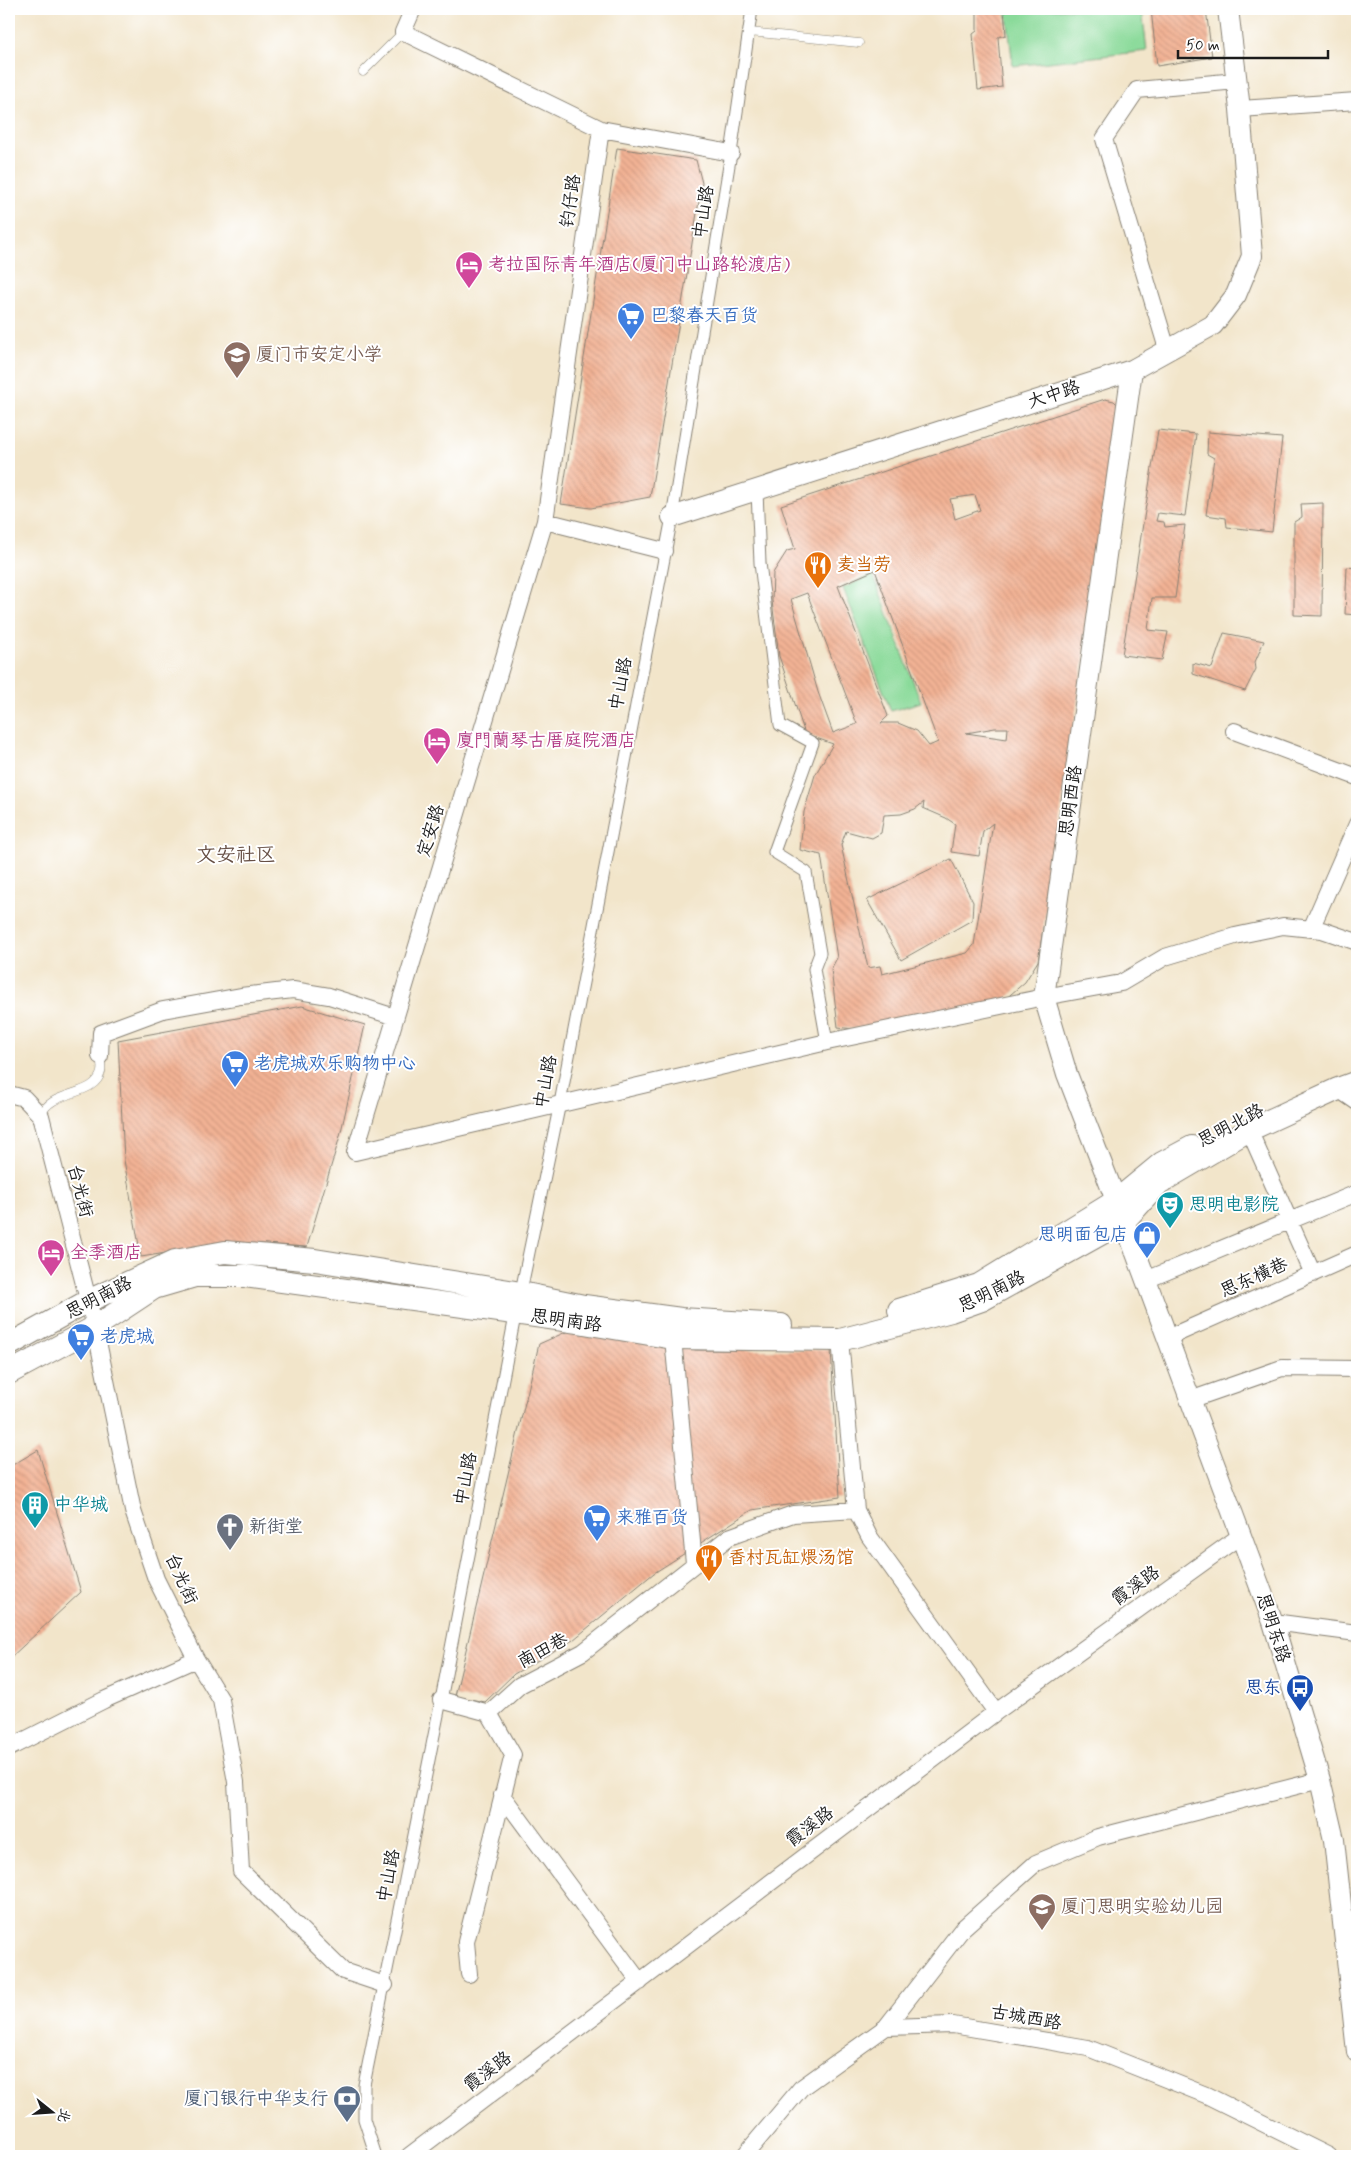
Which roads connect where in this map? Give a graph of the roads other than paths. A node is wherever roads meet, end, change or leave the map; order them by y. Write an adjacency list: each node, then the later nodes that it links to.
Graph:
1 (413, 9): 4 (street)
2 (752, 9): 5 (street, 中山路)
3 (1228, 9): 8 (street, 大中路)
4 (403, 32): 7 (lane); 11 (street)
5 (749, 32): 6 (lane); 12 (street, 中山路)
6 (859, 44)
7 (363, 72)
8 (1237, 81): 10 (street, 大中路); 13 (street)
9 (1357, 101): 10 (street)
10 (1240, 109): 13 (street, 大中路)
11 (601, 129): 12 (street); 17 (street, 钓仔路)
12 (731, 153): 16 (street, 中山路)
13 (1168, 349): 14 (street, 大中路)
14 (1132, 370): 15 (street, 大中路); 24 (street, 思明西路)
15 (756, 491): 16 (street, 大中路); 26 (street)
16 (672, 517): 18 (street, 中山路)
17 (545, 521): 18 (street); 25 (street, 定安路)
18 (664, 551): 32 (street, 中山路)
19 (1234, 731): 20 (street)
20 (1357, 777)
21 (1357, 824): 22 (street)
22 (1311, 929): 23 (street); 24 (street)
23 (1357, 942)
24 (1044, 996): 26 (street); 36 (street, 思明西路)
25 (395, 1016): 27 (street); 32 (street, 定安路)
26 (827, 1042): 32 (street)
27 (100, 1056): 33 (lane)
28 (1357, 1070): 36 (main road, 思明北路)
29 (1348, 1086): 31 (street); 34 (main road, 思明北路)
30 (9, 1094): 33 (street)
31 (1357, 1102)
32 (560, 1103): 42 (street, 中山路)
33 (41, 1116): 41 (street, 台光街)
34 (1248, 1130): 36 (main road, 思明北路); 37 (street)
35 (1357, 1193): 37 (street)
36 (1120, 1211): 40 (street, 思明东路); 42 (main road, 思明南路); 46 (main road, 思明南路)
37 (1291, 1220): 39 (street); 40 (street)
38 (1357, 1254): 39 (street, 思东横巷)
39 (1313, 1274): 45 (street, 思东横巷)
40 (1146, 1280): 45 (street, 思明东路)
41 (88, 1302): 42 (main road, 思明南路); 43 (street, 台光街); 47 (main road, 思明南路)
42 (518, 1303): 43 (main road, 思明南路); 44 (main road, 思明南路); 57 (street, 中山路)
43 (95, 1327): 49 (main road, 思明南路); 56 (street, 台光街)
44 (674, 1338): 46 (main road, 思明南路); 53 (street)
45 (1167, 1338): 50 (street, 思明东路)
46 (840, 1340): 51 (street)
47 (9, 1345)
48 (1357, 1369): 50 (street)
49 (9, 1373)
50 (1190, 1400): 52 (street, 思明东路)
51 (856, 1510): 53 (street, 南田巷); 58 (street)
52 (1240, 1536): 54 (street, 思明东路); 58 (street, 霞溪路)
53 (694, 1563): 59 (street, 南田巷)
54 (1273, 1622): 55 (street); 61 (street, 思明东路)
55 (1357, 1633)
56 (196, 1659): 60 (street); 65 (street, 台光街)
57 (441, 1700): 59 (street); 65 (street, 中山路)
58 (996, 1712): 64 (street, 霞溪路)
59 (489, 1713): 62 (street)
60 (9, 1748)
61 (1320, 1780): 66 (street); 67 (street, 思明东路)
62 (502, 1795): 63 (street); 64 (street)
63 (470, 1974)
64 (640, 1982): 69 (street, 霞溪路)
65 (385, 1984): 68 (street, 中山路)
66 (886, 2027): 70 (street); 71 (street, 古城西路)
67 (1357, 2052)
68 (376, 2156)
69 (409, 2156)
70 (744, 2156)
71 (1329, 2156)

